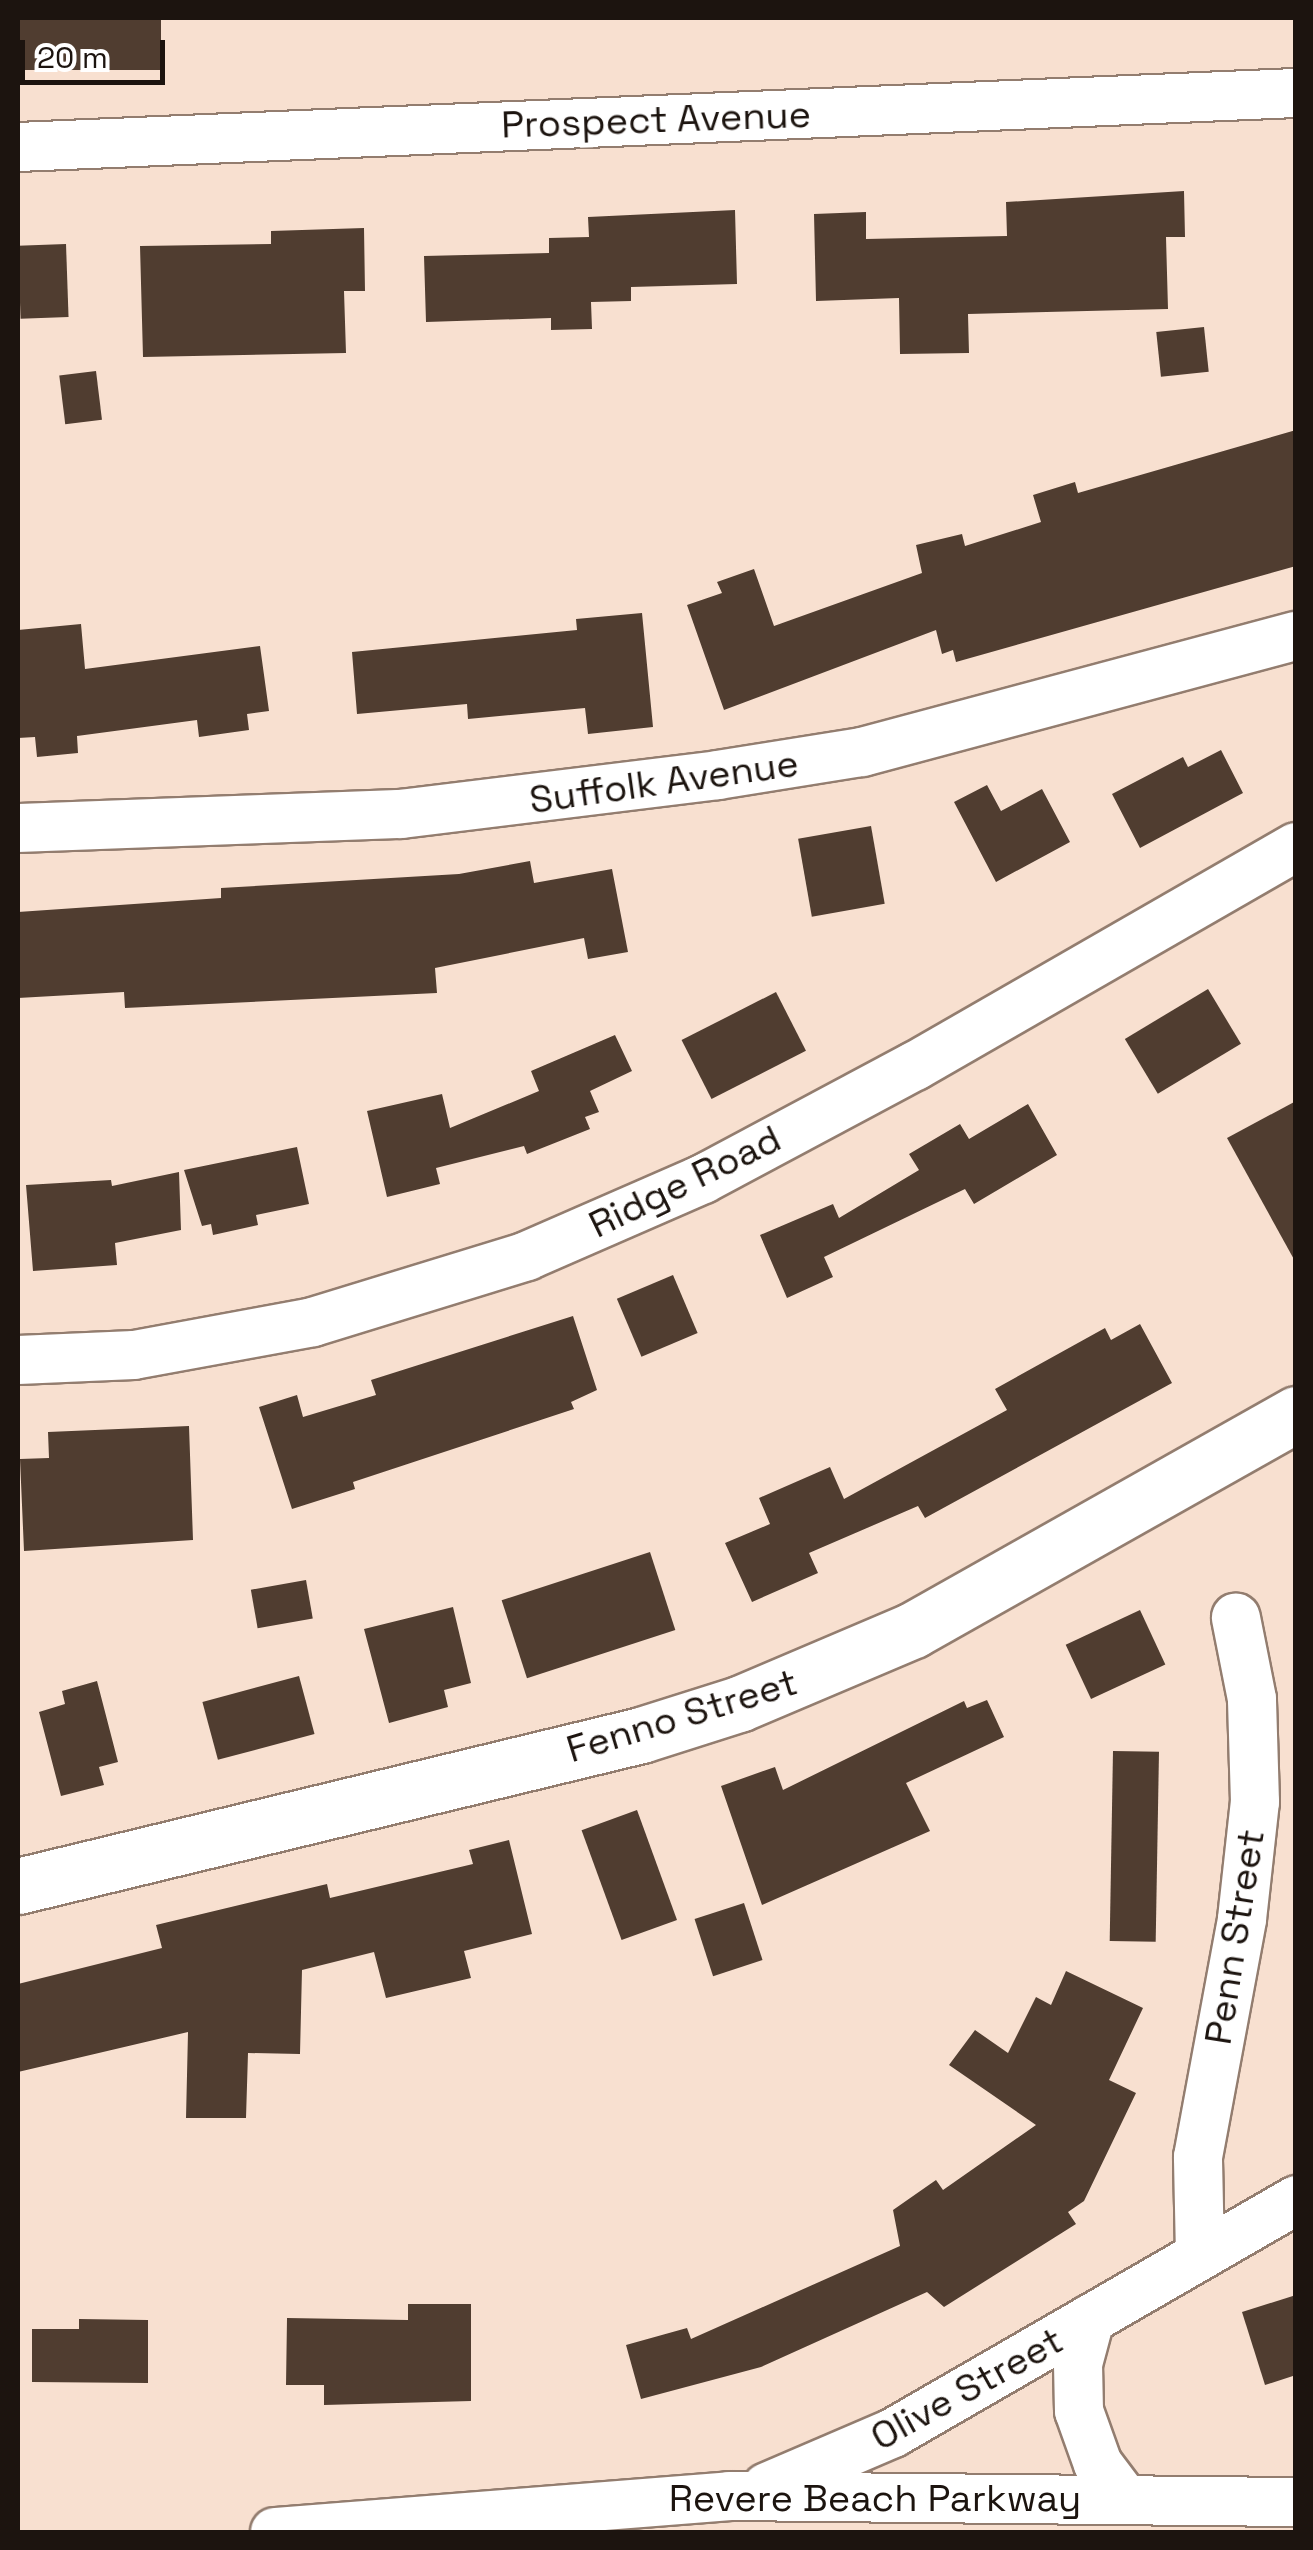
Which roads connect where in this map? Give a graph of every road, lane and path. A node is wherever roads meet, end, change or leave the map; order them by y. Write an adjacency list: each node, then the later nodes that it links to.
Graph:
1 (1296, 93): 2 (street, Prospect Avenue)
2 (18, 147)
3 (1296, 636): 4 (street, Suffolk Avenue)
4 (18, 828)
5 (1296, 847): 6 (street, Ridge Road)
6 (18, 1360)
7 (1296, 1414): 9 (street, Fenno Street)
8 (1236, 1618): 11 (street, Penn Street)
9 (18, 1886)
10 (1296, 2200): 11 (street, Olive Street)
11 (1200, 2255): 12 (street, Olive Street)
12 (1090, 2319): 13 (street, Olive Street); 14 (street, Olive Street)
13 (730, 2496): 14 (street, Revere Beach Parkway); 16 (street, Revere Beach Parkway)
14 (1123, 2497): 15 (street, Revere Beach Parkway)
15 (1296, 2502)
16 (275, 2532)

